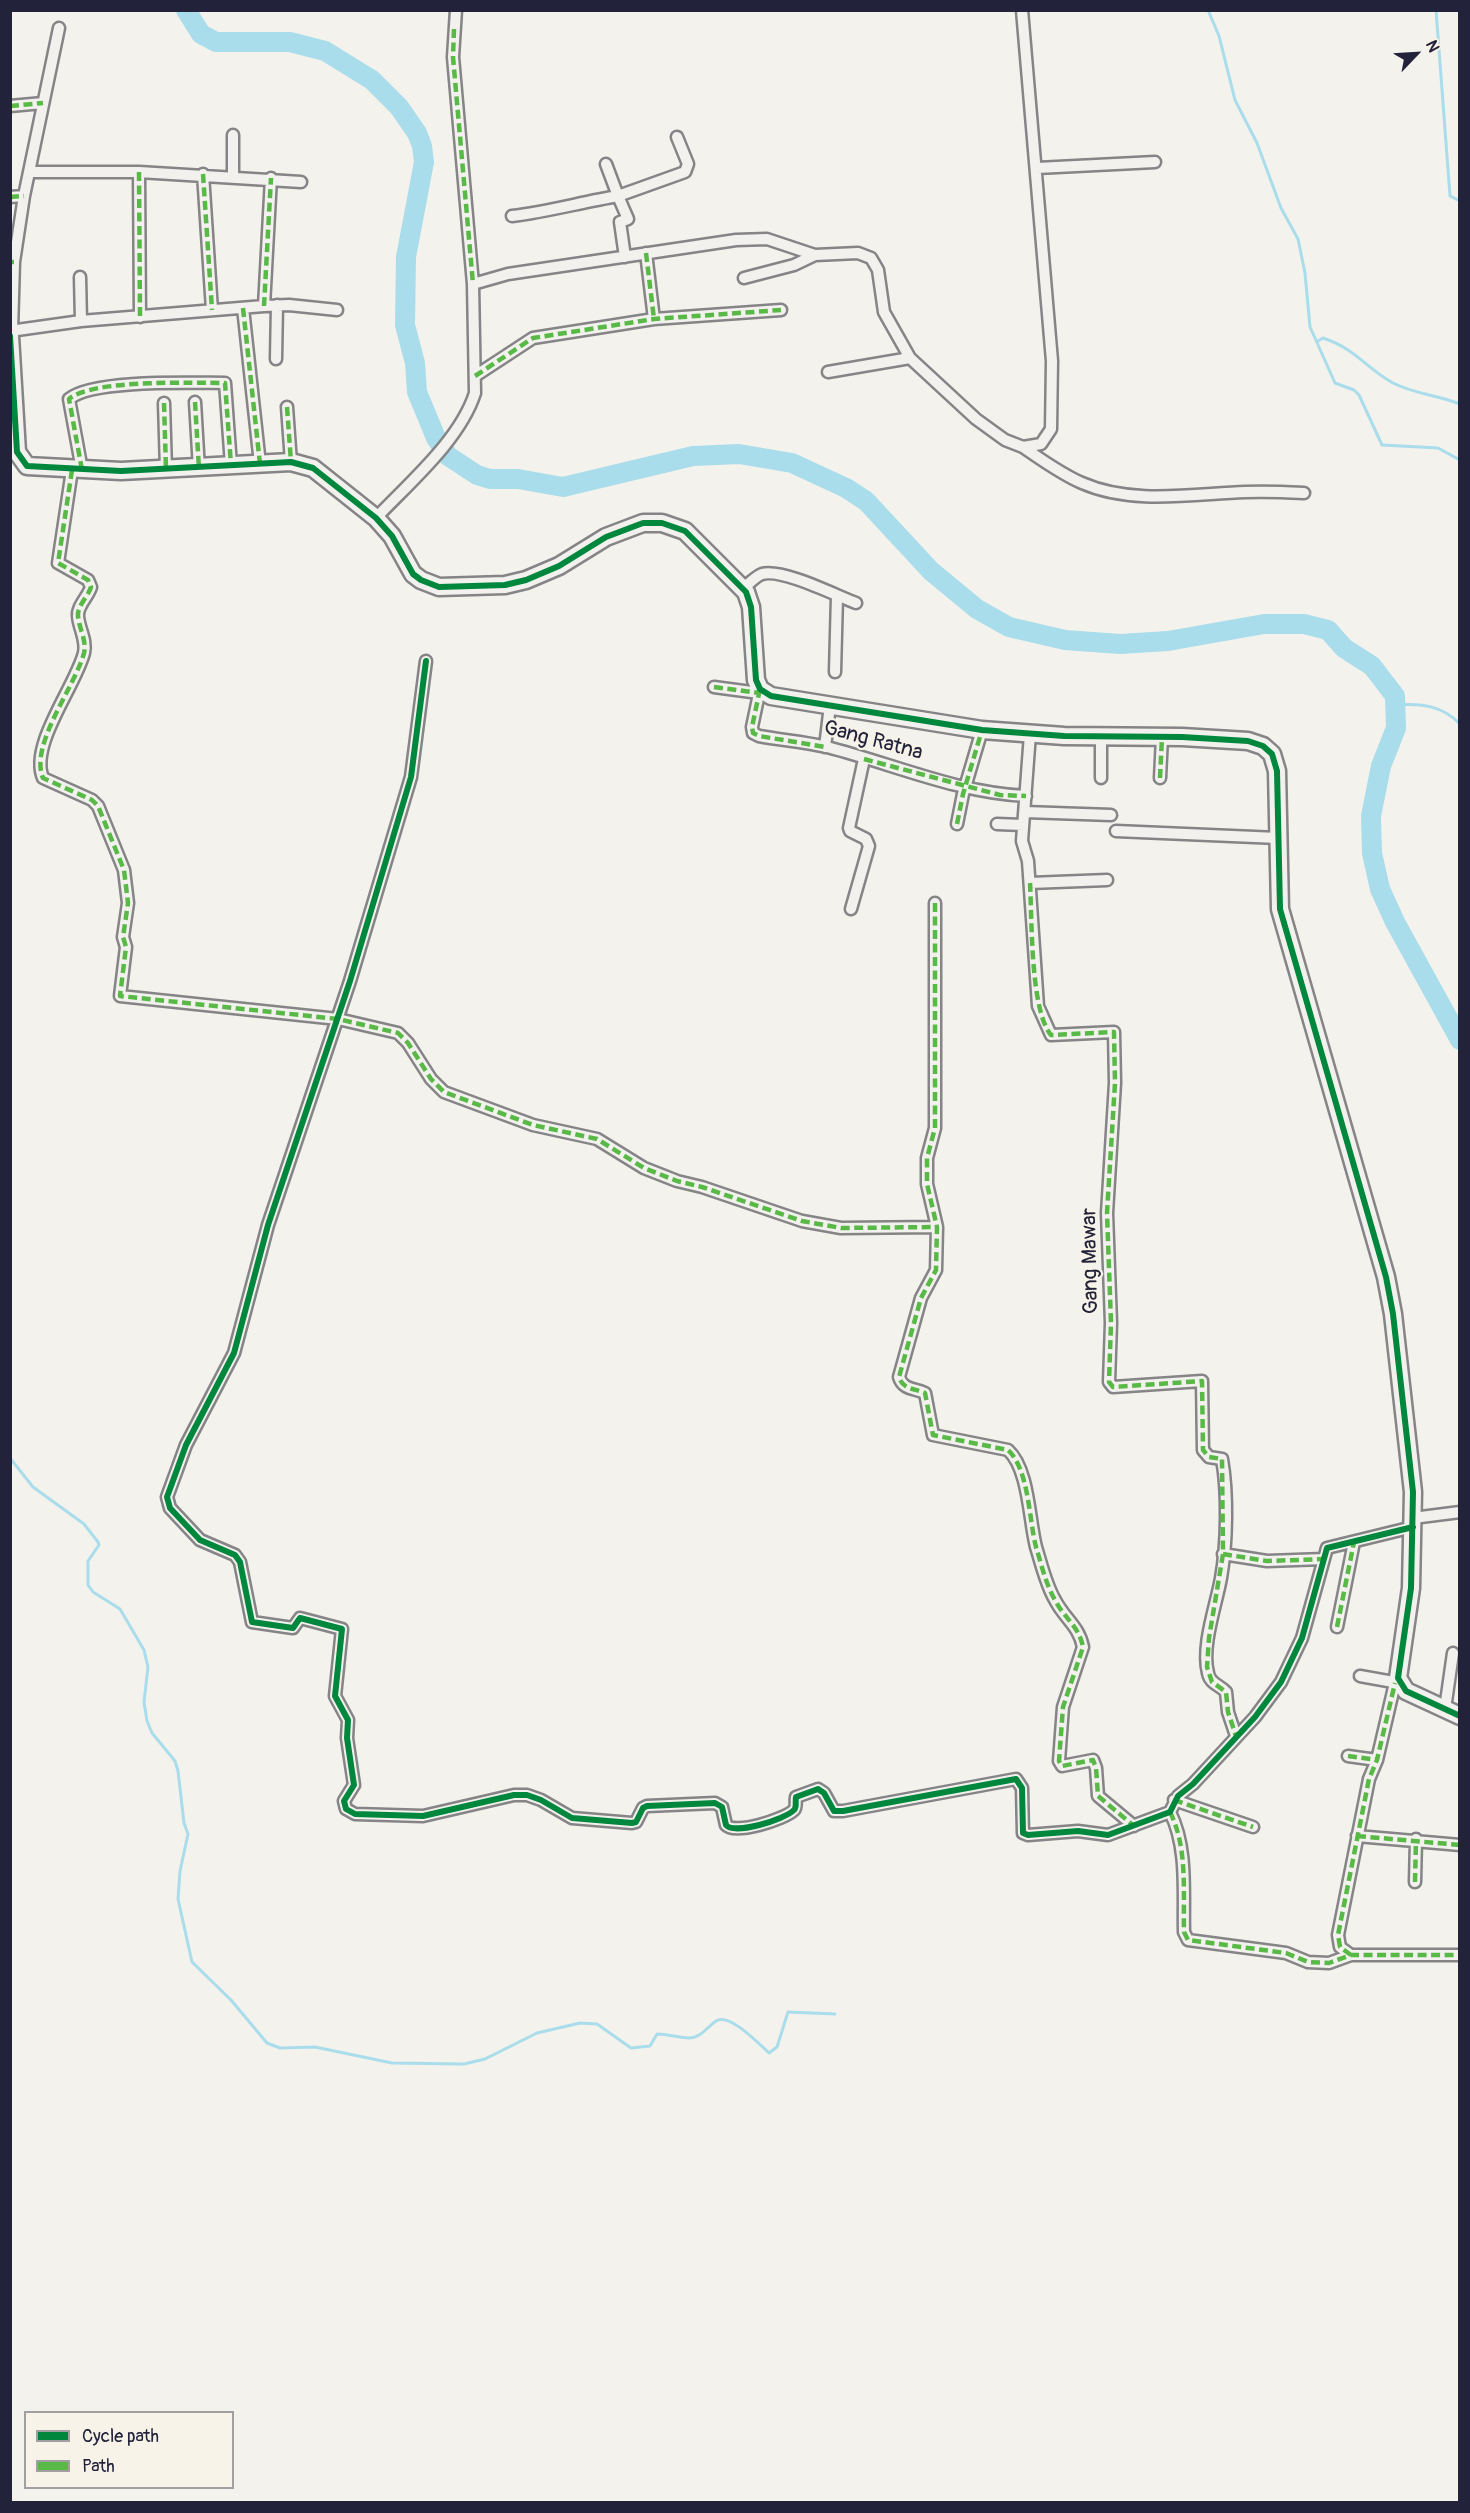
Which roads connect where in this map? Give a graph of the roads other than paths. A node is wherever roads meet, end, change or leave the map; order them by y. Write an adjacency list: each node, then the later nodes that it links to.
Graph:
1 (456, 10): 27 (street)
2 (1022, 10): 10 (street)
3 (58, 28): 4 (street)
4 (43, 104): 5 (street); 11 (street)
5 (10, 106)
6 (233, 135): 14 (street)
7 (677, 137): 18 (street)
8 (1155, 162): 10 (street)
9 (606, 164): 18 (street)
10 (1037, 168): 46 (street)
11 (30, 172): 12 (street); 17 (street)
12 (139, 172): 13 (street); 34 (street)
13 (203, 174): 14 (street); 31 (street)
14 (233, 176): 15 (street)
15 (271, 178): 16 (street); 29 (street)
16 (301, 182)
17 (24, 196): 19 (street); 24 (street)
18 (618, 196): 20 (street); 23 (street)
19 (10, 197)
20 (512, 216)
21 (646, 254): 22 (street); 23 (street); 35 (street)
22 (815, 255): 26 (street); 38 (street)
23 (625, 258): 27 (street)
24 (12, 262): 37 (street)
25 (80, 277): 36 (street)
26 (744, 278)
27 (473, 285): 41 (street)
28 (277, 305): 29 (street); 32 (street); 39 (street)
29 (264, 306): 30 (street)
30 (243, 308): 31 (street); 48 (street)
31 (212, 310): 34 (street)
32 (337, 310)
33 (781, 310): 35 (street)
34 (140, 317): 36 (street)
35 (654, 320): 41 (street)
36 (81, 321): 37 (street)
37 (11, 333): 42 (street)
38 (910, 358): 40 (street); 46 (street)
39 (276, 359)
40 (828, 372)
41 (475, 376): 54 (street)
42 (12, 394): 51 (street)
43 (164, 402): 52 (street)
44 (195, 402): 50 (street)
45 (287, 407): 47 (street)
46 (1023, 447): 53 (street)
47 (291, 462): 48 (street); 54 (street)
48 (260, 464): 49 (street)
49 (231, 465): 50 (street); 51 (street)
50 (199, 469): 52 (street)
51 (77, 470): 52 (street); 84 (street)
52 (166, 470)
53 (1304, 493)
54 (376, 518): 55 (street)
55 (743, 588): 56 (street); 61 (street)
56 (837, 596): 57 (street); 59 (street)
57 (856, 603)
58 (426, 661): 84 (street)
59 (835, 672)
60 (714, 687): 61 (street)
61 (759, 691): 62 (street); 67 (street, Gang Ratna)
62 (830, 705): 63 (street); 67 (street)
63 (982, 730): 64 (street); 71 (street)
64 (1030, 734): 65 (street); 72 (street, Gang Mawar)
65 (1101, 736): 66 (street); 69 (street)
66 (1162, 737): 70 (street); 79 (street)
67 (825, 747): 68 (street, Gang Ratna)
68 (864, 759): 71 (street, Gang Ratna); 83 (street)
69 (1101, 778)
70 (1160, 778)
71 (965, 786): 72 (street, Gang Ratna); 75 (street)
72 (1026, 796): 73 (street, Gang Mawar)
73 (1025, 812): 74 (street); 77 (street, Gang Mawar)
74 (1111, 816)
75 (957, 824)
76 (997, 824): 77 (street)
77 (1023, 825): 81 (street, Gang Mawar)
78 (1116, 831): 79 (street)
79 (1278, 838): 87 (street)
80 (1107, 880): 81 (street)
81 (1030, 883): 89 (street, Gang Mawar)
82 (935, 903): 85 (street)
83 (851, 909)
84 (338, 1019): 85 (street); 101 (street)
85 (937, 1227): 101 (street)
86 (1460, 1512): 87 (street)
87 (1413, 1523): 88 (street); 94 (street)
88 (1354, 1542): 90 (street); 91 (street)
89 (1223, 1554): 90 (street); 96 (street, Gang Mawar)
90 (1324, 1560): 96 (street)
91 (1337, 1627)
92 (1453, 1653): 95 (street)
93 (1360, 1676): 94 (street)
94 (1397, 1683): 95 (street); 98 (street)
95 (1452, 1712)
96 (1236, 1737): 99 (street)
97 (1348, 1756): 98 (street)
98 (1377, 1760): 103 (street)
99 (1174, 1800): 100 (street); 102 (street)
100 (1170, 1812): 101 (street); 107 (street)
101 (1134, 1826)
102 (1253, 1827)
103 (1357, 1836): 104 (street); 107 (street)
104 (1416, 1839): 105 (street); 106 (street)
105 (1460, 1845)
106 (1415, 1882)
107 (1351, 1955): 108 (street)
108 (1460, 1955)

